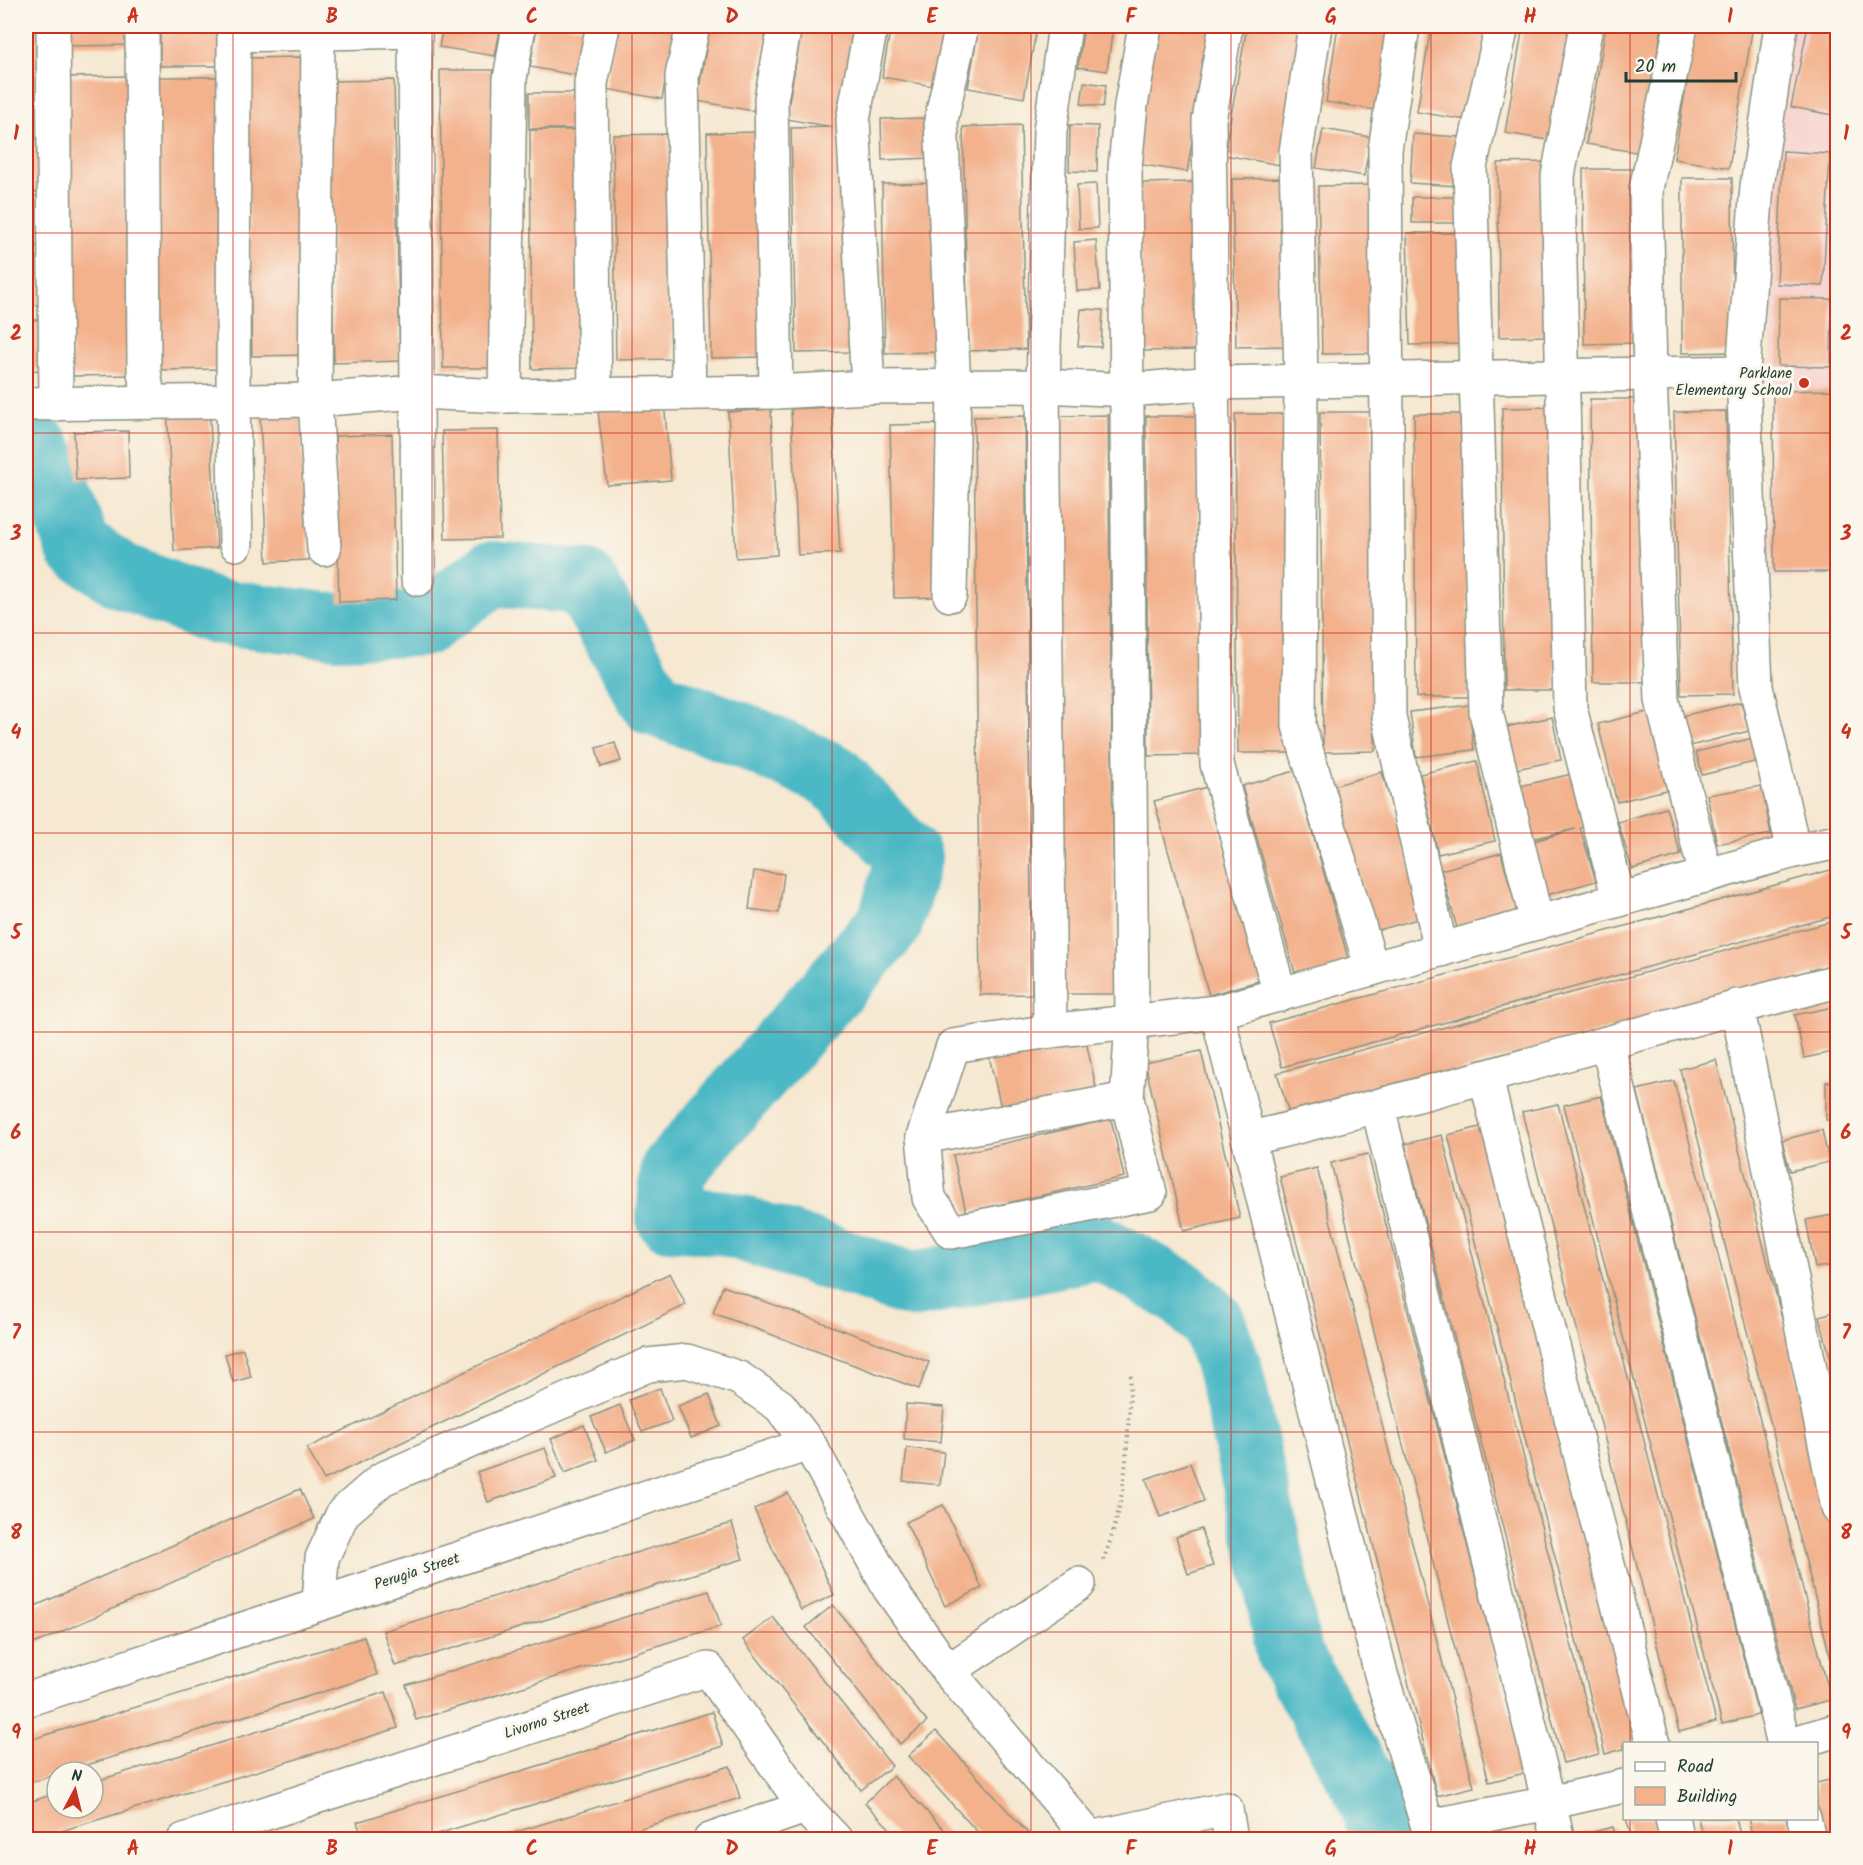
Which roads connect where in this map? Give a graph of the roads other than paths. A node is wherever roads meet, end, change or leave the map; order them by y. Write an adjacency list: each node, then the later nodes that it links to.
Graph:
1 (54, 26): 40 (street)
2 (142, 26): 39 (street)
3 (519, 26): 36 (street)
4 (603, 26): 35 (street)
5 (693, 26): 34 (street)
6 (785, 26): 33 (street)
7 (871, 26): 29 (street)
8 (962, 26): 30 (street)
9 (1065, 26): 28 (street)
10 (1145, 26): 31 (street)
11 (1226, 26): 27 (street)
12 (1315, 26): 26 (street)
13 (1403, 26): 25 (street)
14 (1502, 26): 24 (street)
15 (1586, 26): 23 (street)
16 (1681, 26): 22 (street)
17 (1781, 26): 21 (street)
18 (415, 28): 20 (street); 32 (street)
19 (234, 30): 20 (street); 37 (street)
20 (318, 34): 38 (street)
21 (1743, 372): 22 (street); 46 (street)
22 (1650, 374): 23 (street); 47 (street)
23 (1563, 376): 24 (street); 48 (street)
24 (1475, 378): 25 (street); 49 (street)
25 (1388, 380): 26 (street); 50 (street)
26 (1301, 381): 27 (street); 51 (street)
27 (1214, 383): 31 (street); 53 (street)
28 (1043, 386): 30 (street); 31 (street); 57 (street)
29 (868, 387): 30 (street); 33 (street)
30 (954, 388): 44 (street)
31 (1129, 390): 56 (street)
32 (416, 392): 36 (street); 38 (street); 43 (street)
33 (776, 392): 34 (street)
34 (689, 393): 35 (street)
35 (595, 395): 36 (street)
36 (505, 396)
37 (233, 400): 38 (street); 39 (street); 41 (street)
38 (315, 400): 42 (street)
39 (149, 402): 40 (street)
40 (41, 404)
41 (236, 543)
42 (324, 549)
43 (418, 579)
44 (950, 595)
45 (1838, 842): 46 (street)
46 (1794, 851): 47 (street)
47 (1706, 876): 48 (street)
48 (1619, 900): 49 (street)
49 (1537, 923): 50 (street)
50 (1441, 950): 51 (street)
51 (1372, 969): 53 (street)
52 (1838, 981): 54 (street)
53 (1280, 995): 55 (street)
54 (1737, 1006): 58 (street); 65 (street)
55 (1217, 1012): 56 (street); 63 (street)
56 (1132, 1022): 57 (street); 60 (street)
57 (1050, 1031): 62 (street)
58 (1606, 1043): 59 (street); 72 (street)
59 (1486, 1079): 61 (street); 71 (street)
60 (1127, 1099): 62 (street); 62 (street)
61 (1378, 1108): 63 (street); 75 (street)
62 (923, 1137)
63 (1248, 1139): 80 (street)
64 (809, 1444): 67 (street, Perugia Street); 67 (street); 68 (street)
65 (1838, 1508)
66 (1079, 1584): 68 (street)
67 (319, 1604): 69 (street, Perugia Street)
68 (948, 1671): 84 (street)
69 (26, 1700)
70 (1838, 1730): 73 (street)
71 (1653, 1742)
72 (1785, 1742)
73 (1794, 1742)
74 (1623, 1786): 75 (street)
75 (1549, 1803): 80 (street); 85 (street)
76 (805, 1807): 81 (street, Livorno Street); 82 (street); 83 (street, Livorno Street)
77 (1672, 1820): 86 (street)
78 (1804, 1820): 87 (street)
79 (1229, 1824): 84 (street)
80 (1430, 1833)
81 (184, 1839)
82 (710, 1839)
83 (836, 1839)
84 (1090, 1839)
85 (1558, 1839)
86 (1677, 1839)
87 (1809, 1839)

